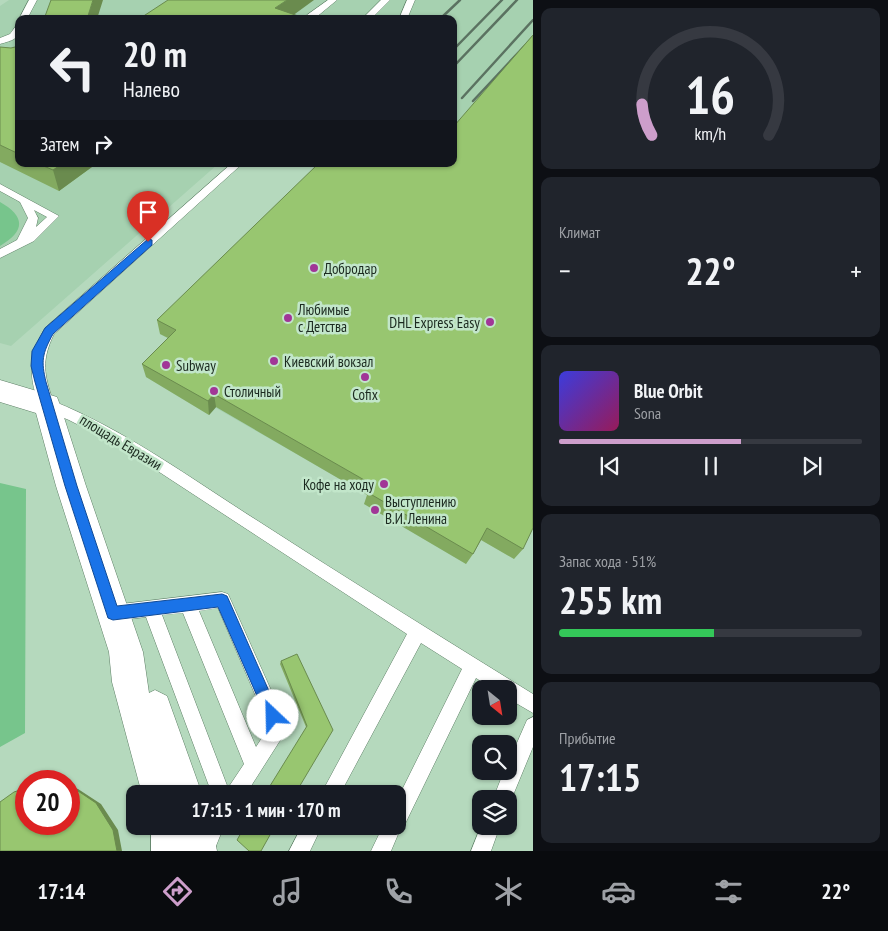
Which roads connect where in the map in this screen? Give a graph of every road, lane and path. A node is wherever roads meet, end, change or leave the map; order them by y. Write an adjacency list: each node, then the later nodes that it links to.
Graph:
1 (34, 0): 5 (lane)
2 (332, 0): 6 (lane)
3 (386, 0): 7 (lane)
4 (411, 0): 8 (lane)
5 (26, 15)
6 (313, 15)
7 (370, 15)
8 (405, 15)
9 (15, 33): 10 (lane)
10 (0, 41)
11 (234, 167): 17 (lane)
12 (0, 187): 13 (lane)
13 (24, 200): 14 (lane); 14 (lane)
14 (14, 247): 15 (lane)
15 (0, 254)
16 (0, 391): 17 (street)
17 (48, 405): 20 (street, площадь Евразии); 21 (lane, площадь Евразии)
18 (188, 604): 19 (lane); 26 (lane); 26 (lane)
19 (150, 609): 20 (lane); 29 (lane)
20 (113, 614): 22 (street, площадь Евразии)
21 (417, 633): 23 (lane, площадь Евразии); 31 (lane)
22 (126, 652): 27 (street, площадь Евразии); 28 (street)
23 (473, 666): 24 (lane, площадь Евразии); 33 (lane)
24 (533, 704)
25 (533, 726): 32 (lane)
26 (254, 765): 30 (lane)
27 (158, 785)
28 (180, 785)
29 (218, 785)
30 (241, 785)
31 (335, 785)
32 (506, 790)
33 (406, 801)
34 (170, 835): 40 (street)
35 (194, 835): 41 (street)
36 (210, 835): 42 (lane)
37 (308, 835): 43 (lane)
38 (389, 835): 44 (lane)
39 (487, 835): 45 (lane)
40 (171, 851)
41 (197, 851)
42 (204, 851)
43 (299, 851)
44 (381, 851)
45 (481, 851)

